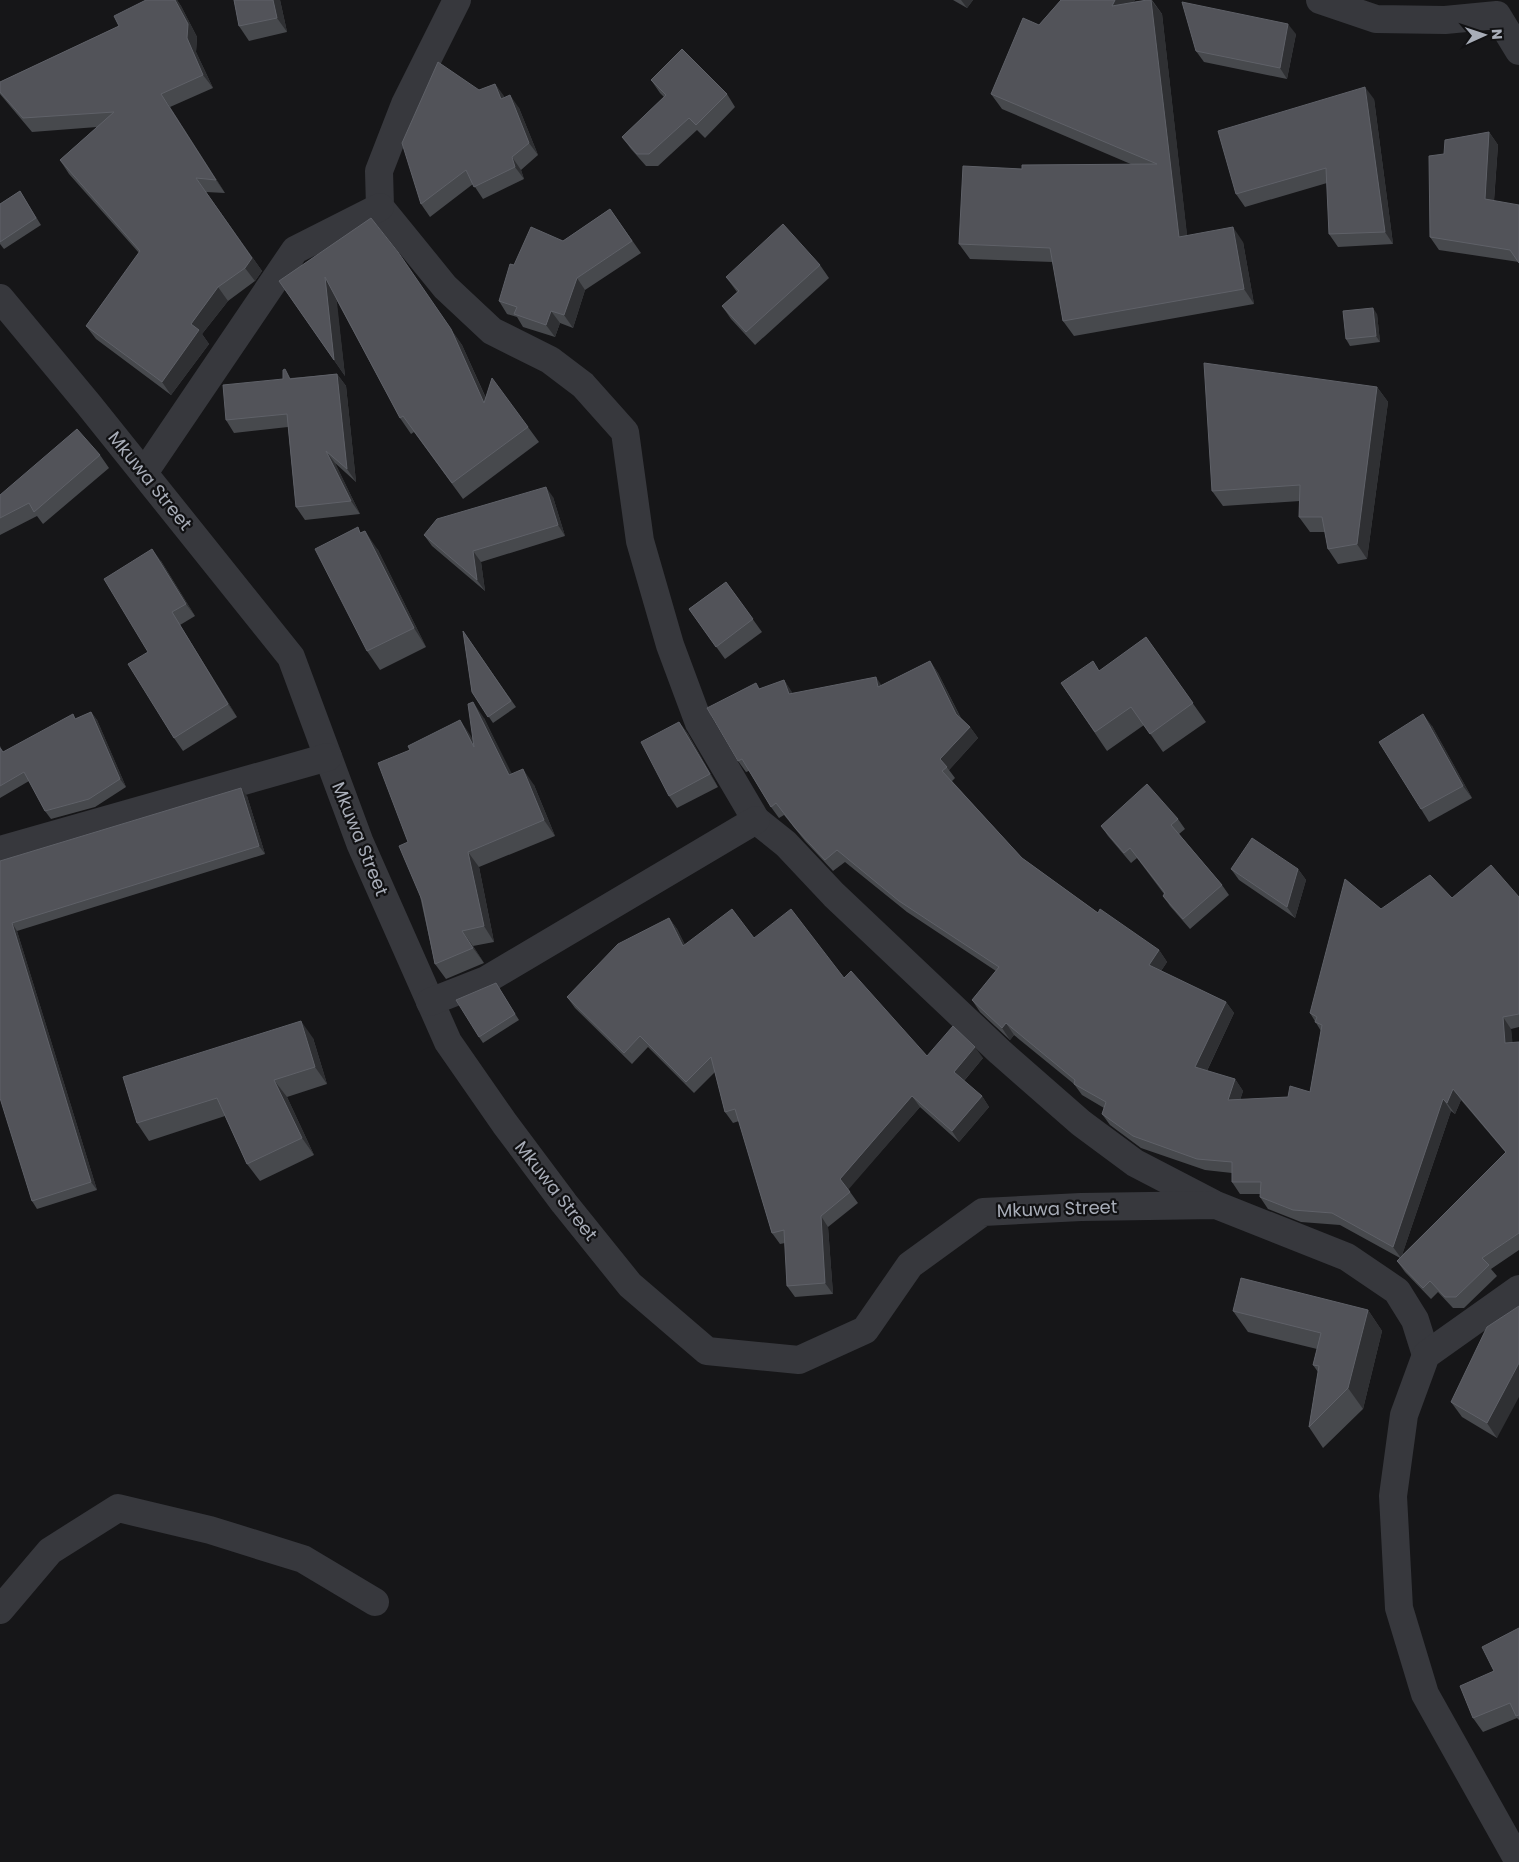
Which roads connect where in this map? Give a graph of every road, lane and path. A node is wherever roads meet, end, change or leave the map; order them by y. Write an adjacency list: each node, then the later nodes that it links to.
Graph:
1 (457, 0): 5 (street)
2 (1320, 0): 3 (street)
3 (1501, 11): 4 (street)
4 (1519, 51)
5 (380, 207): 7 (street); 9 (street)
6 (0, 298): 7 (street, Mkuwa Street)
7 (144, 474): 8 (street, Mkuwa Street)
8 (328, 758): 10 (street); 11 (street, Mkuwa Street)
9 (756, 820): 11 (street); 12 (street)
10 (0, 850)
11 (430, 1002): 12 (street, Mkuwa Street)
12 (1216, 1205): 14 (street, Mkuwa Street)
13 (1519, 1289): 14 (street)
14 (1426, 1355): 17 (street)
15 (375, 1602): 16 (street)
16 (0, 1610)
17 (1519, 1862)

